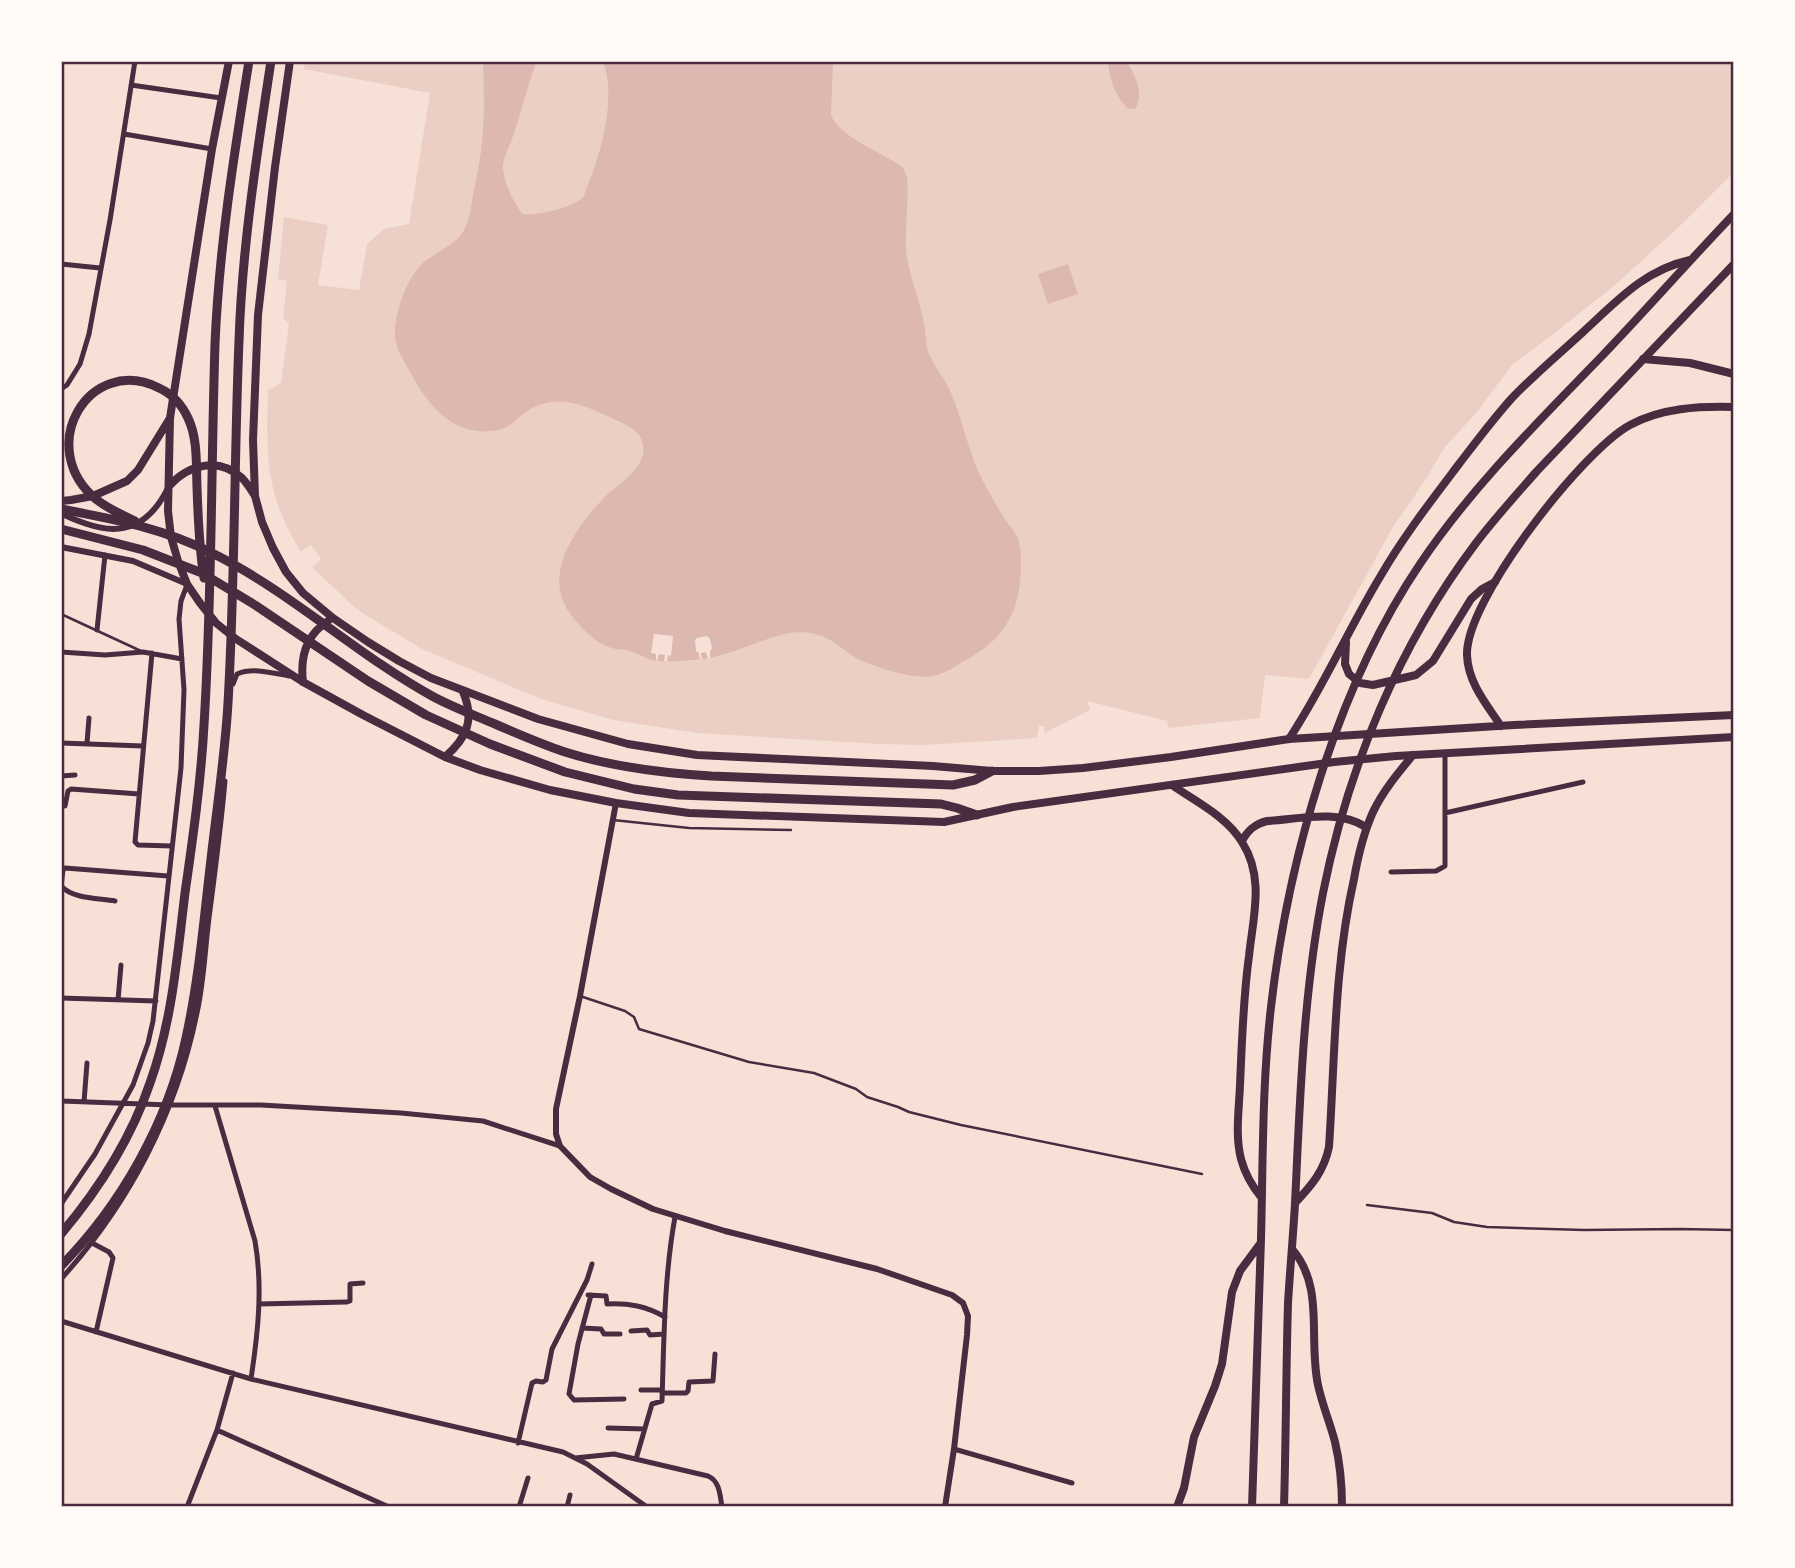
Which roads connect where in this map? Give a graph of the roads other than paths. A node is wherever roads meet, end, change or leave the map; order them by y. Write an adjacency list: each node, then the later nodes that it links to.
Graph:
1 (135, 61): 6 (street)
2 (229, 61): 7 (main road)
3 (249, 61): 30 (highway)
4 (271, 61): 95 (highway)
5 (290, 61): 21 (main road)
6 (131, 85): 7 (street); 8 (street)
7 (221, 98): 9 (main road)
8 (124, 134): 9 (street); 14 (street)
9 (212, 149): 19 (main road)
10 (1734, 214): 11 (main road)
11 (1690, 260): 34 (main road); 84 (main road)
12 (61, 264): 14 (street)
13 (1734, 264): 15 (main road)
14 (100, 268): 17 (street)
15 (1643, 359): 16 (main road); 85 (main road)
16 (1734, 374)
17 (61, 389)
18 (1734, 407): 28 (main road)
19 (170, 418): 20 (main road); 22 (main road)
20 (169, 486): 21 (main road); 23 (street); 29 (main road)
21 (255, 496): 32 (main road)
22 (61, 501)
23 (61, 511): 24 (highway)
24 (153, 529): 30 (highway); 52 (highway)
25 (61, 530): 61 (highway)
26 (61, 547): 27 (street)
27 (105, 555): 29 (street); 33 (street)
28 (1495, 582): 34 (main road); 43 (main road)
29 (187, 585): 38 (street); 39 (main road)
30 (209, 597): 90 (highway)
31 (61, 614): 33 (lane)
32 (333, 618): 39 (main road); 40 (main road)
33 (97, 629): 36 (lane)
34 (1347, 636): 45 (main road)
35 (61, 652): 36 (street)
36 (143, 652): 37 (street)
37 (152, 653): 38 (street); 48 (street)
38 (182, 659): 66 (street)
39 (299, 679): 51 (main road); 80 (street)
40 (463, 692): 51 (main road); 52 (main road)
41 (1734, 715): 43 (main road)
42 (89, 718): 47 (street)
43 (1501, 726): 45 (main road)
44 (1734, 737): 49 (main road)
45 (1289, 739): 52 (main road)
46 (61, 743): 47 (street)
47 (87, 743): 48 (street)
48 (143, 746): 57 (street)
49 (1445, 754): 50 (main road); 60 (street)
50 (1413, 755): 56 (main road); 63 (main road)
51 (445, 757): 58 (main road)
52 (992, 771)
53 (75, 775): 54 (street)
54 (61, 776)
55 (1583, 782): 60 (street)
56 (1172, 785): 61 (main road); 65 (main road)
57 (139, 794): 59 (street); 66 (street)
58 (616, 803): 61 (main road); 62 (street)
59 (61, 806)
60 (1445, 813): 67 (street)
61 (977, 815)
62 (613, 820): 64 (lane); 72 (street)
63 (1366, 827): 65 (main road); 85 (main road)
64 (791, 830)
65 (1241, 841): 84 (main road)
66 (172, 846): 68 (street)
67 (1391, 872)
68 (168, 876): 69 (street); 75 (street)
69 (61, 886): 70 (street)
70 (115, 901)
71 (121, 965): 74 (street)
72 (580, 996): 82 (street); 83 (lane)
73 (61, 998): 74 (street)
74 (118, 1000): 75 (street)
75 (156, 1001): 79 (street)
76 (87, 1063): 78 (street)
77 (61, 1101): 78 (street)
78 (84, 1102): 79 (street)
79 (123, 1104): 80 (street); 86 (street)
80 (170, 1105): 81 (street); 91 (street)
81 (215, 1106): 82 (street); 100 (street)
82 (560, 1146): 88 (street)
83 (1202, 1174)
84 (1262, 1198): 92 (main road)
85 (1295, 1203): 93 (main road)
86 (61, 1204)
87 (1367, 1205): 89 (lane)
88 (675, 1217): 101 (street); 118 (street)
89 (1734, 1230)
90 (61, 1234)
91 (92, 1243): 96 (street); 105 (street)
92 (1260, 1244): 133 (main road); 134 (main road)
93 (1292, 1249): 135 (main road); 136 (main road)
94 (592, 1264): 98 (street)
95 (61, 1266)
96 (61, 1279)
97 (363, 1283): 100 (street)
98 (580, 1294): 99 (street); 117 (street)
99 (591, 1295): 101 (street); 103 (street)
100 (259, 1304): 110 (street)
101 (665, 1317): 107 (street)
102 (61, 1321): 105 (street)
103 (582, 1328): 106 (street); 113 (street)
104 (631, 1331): 107 (street)
105 (96, 1332): 109 (street)
106 (620, 1334)
107 (664, 1334): 112 (street)
108 (715, 1354): 112 (street)
109 (233, 1373): 110 (street); 116 (street)
110 (251, 1379): 117 (street)
111 (641, 1390): 112 (street)
112 (662, 1392): 115 (street)
113 (624, 1399)
114 (608, 1428): 115 (street)
115 (645, 1429): 120 (street)
116 (217, 1430): 124 (street); 125 (street)
117 (518, 1443): 119 (street)
118 (954, 1449): 122 (street); 132 (street)
119 (575, 1458): 120 (street); 130 (street)
120 (636, 1459): 131 (street)
121 (528, 1478): 128 (street)
122 (1072, 1483)
123 (570, 1495): 129 (street)
124 (366, 1497): 126 (street); 127 (street)
125 (187, 1507)
126 (363, 1507)
127 (389, 1507)
128 (519, 1507)
129 (567, 1507)
130 (646, 1507)
131 (722, 1507)
132 (945, 1507)
133 (1177, 1507)
134 (1252, 1507)
135 (1284, 1507)
136 (1342, 1507)

